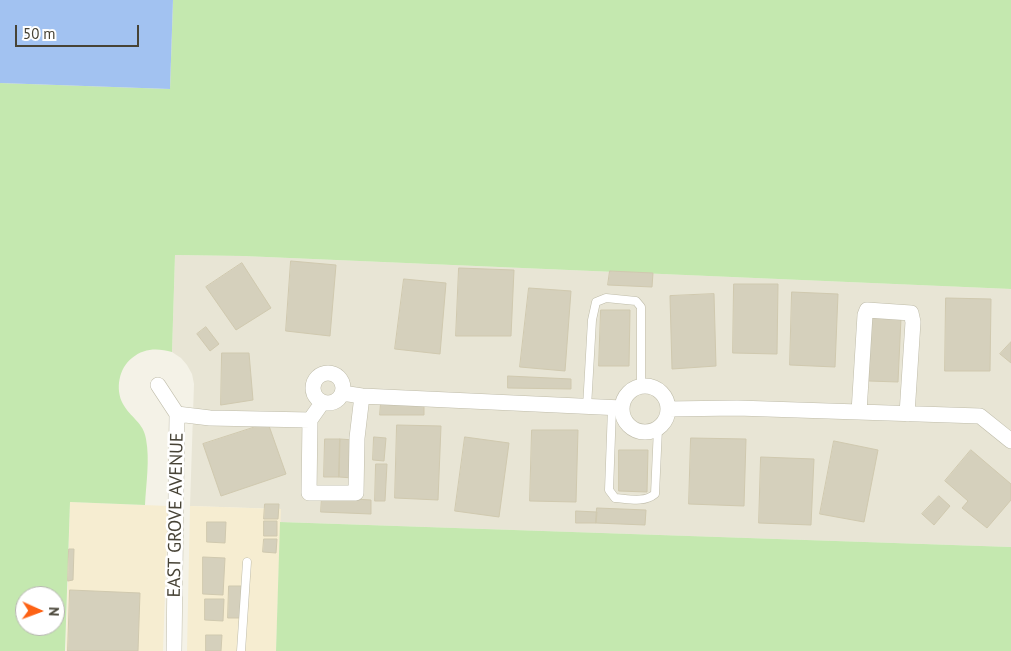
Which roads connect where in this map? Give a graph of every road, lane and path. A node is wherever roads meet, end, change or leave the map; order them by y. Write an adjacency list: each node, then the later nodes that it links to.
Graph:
1 (158, 385): 10 (street, EAST GROVE AVENUE)
2 (641, 386): 6 (lane); 7 (street); 8 (street)
3 (342, 393): 4 (street); 5 (street); 5 (street)
4 (362, 396): 6 (street); 12 (street)
5 (322, 403): 12 (street)
6 (587, 406): 7 (street)
7 (617, 408): 13 (street); 13 (lane)
8 (668, 409): 9 (street); 13 (street)
9 (859, 412): 11 (street); 11 (street)
10 (177, 414): 12 (street); 16 (street, EAST GROVE AVENUE)
11 (907, 414): 14 (street)
12 (310, 420)
13 (658, 428)
14 (1011, 441)
15 (247, 562): 17 (lane)
16 (174, 651)
17 (241, 651)

